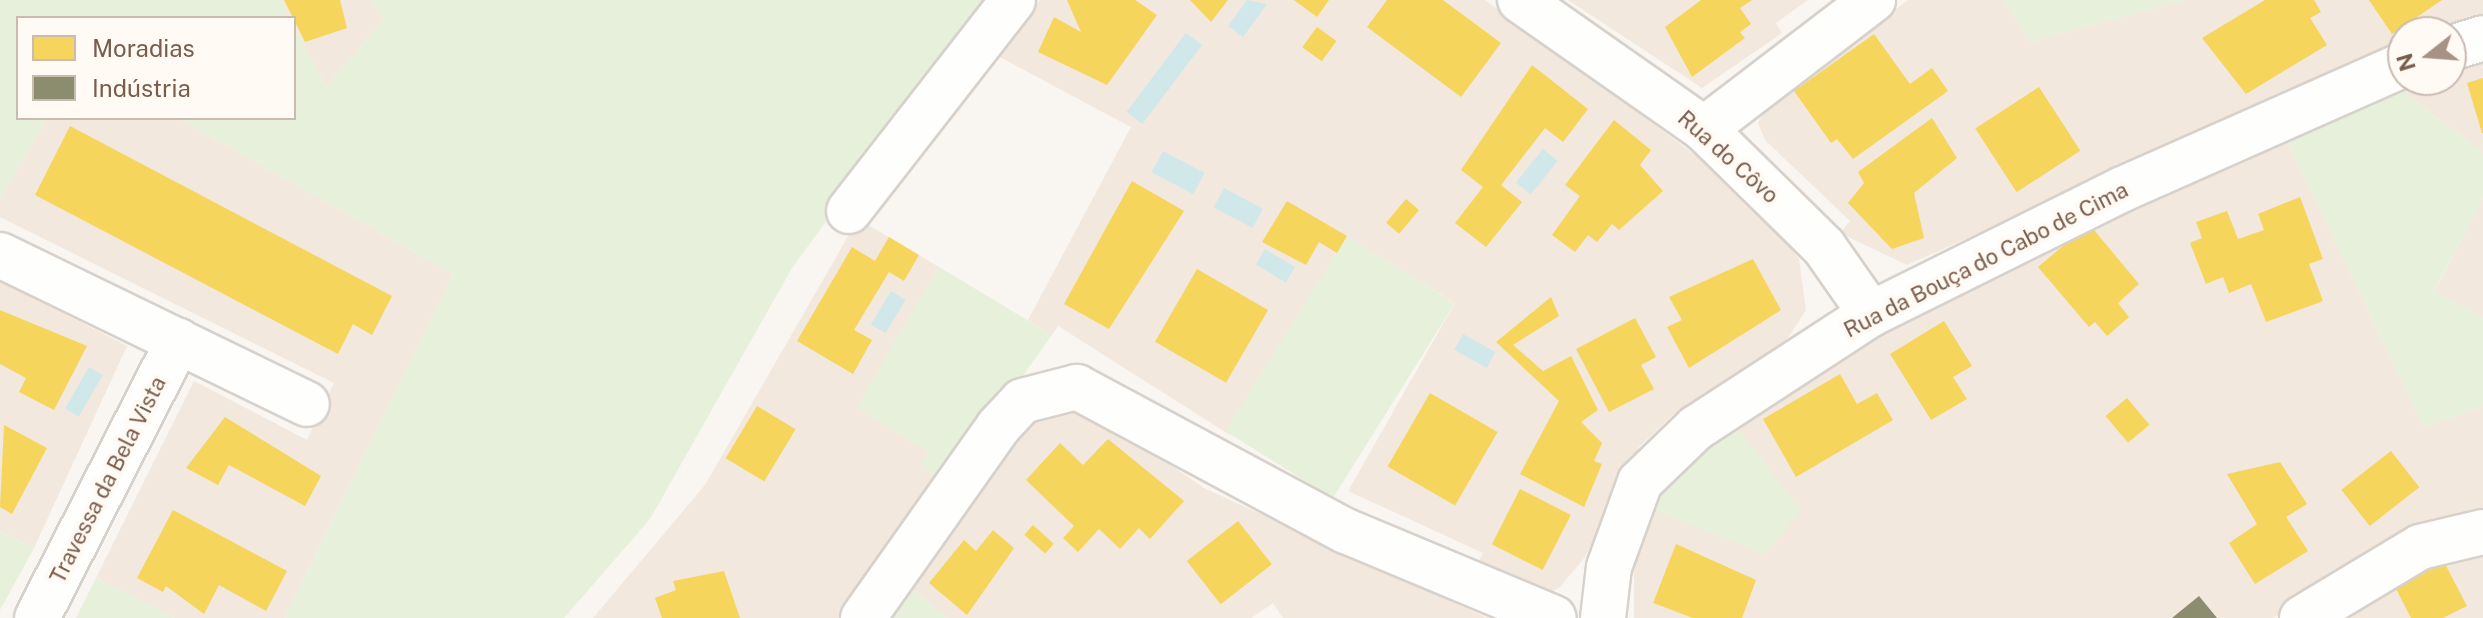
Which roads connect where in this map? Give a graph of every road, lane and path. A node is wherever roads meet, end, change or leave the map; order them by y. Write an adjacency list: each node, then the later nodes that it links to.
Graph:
1 (1013, 0): 6 (street)
2 (1520, 0): 5 (street, Rua do Côvo)
3 (1873, 0): 5 (street)
4 (2387, 72): 8 (street, Rua da Bouça do Cabo de Cima)
5 (1704, 129): 8 (street, Rua do Côvo)
6 (849, 211)
7 (0, 255): 9 (street)
8 (1871, 314): 15 (street, Rua da Bouça do Cabo de Cima)
9 (178, 341): 10 (street); 12 (street, Travessa da Bela Vista)
10 (307, 404)
11 (2483, 532): 16 (street)
12 (37, 618)
13 (863, 618): 14 (street)
14 (1554, 618)
15 (1603, 618)
16 (2302, 618)

